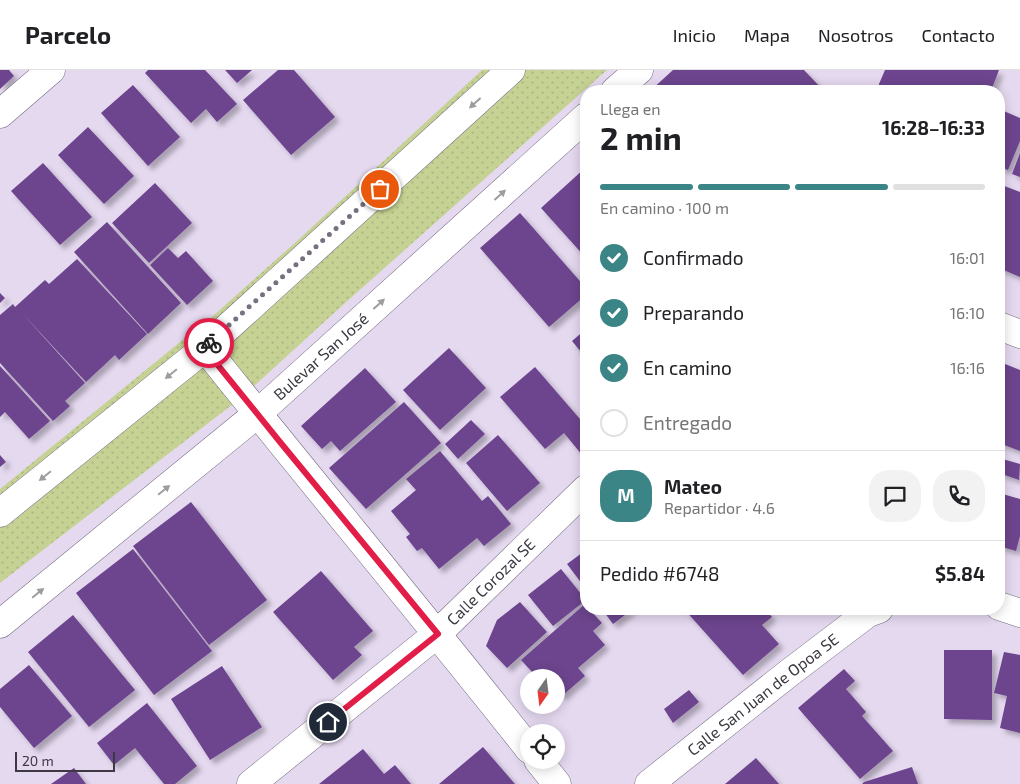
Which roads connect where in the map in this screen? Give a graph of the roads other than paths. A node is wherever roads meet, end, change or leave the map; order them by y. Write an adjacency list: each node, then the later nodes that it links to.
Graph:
1 (51, 70): 5 (street)
2 (511, 70): 9 (street, one-way to 9)
3 (639, 70): 4 (street)
4 (622, 85)
5 (0, 114)
6 (580, 122): 10 (street, Bulevar San José, one-way to 6)
7 (1005, 328): 8 (street)
8 (1020, 334)
9 (204, 348): 10 (street); 12 (street, one-way to 12)
10 (257, 414): 16 (street, Bulevar San José, one-way to 10); 17 (street)
11 (580, 495): 17 (street, Calle Corozal SE)
12 (0, 512)
13 (1005, 608): 14 (street)
14 (1020, 613)
15 (865, 615): 22 (street, Calle San Juan de Opoa SE)
16 (0, 624)
17 (438, 634): 18 (street); 20 (street, Calle Corozal SE)
18 (520, 738)
19 (545, 769): 21 (street)
20 (251, 784)
21 (557, 784)
22 (649, 784)

